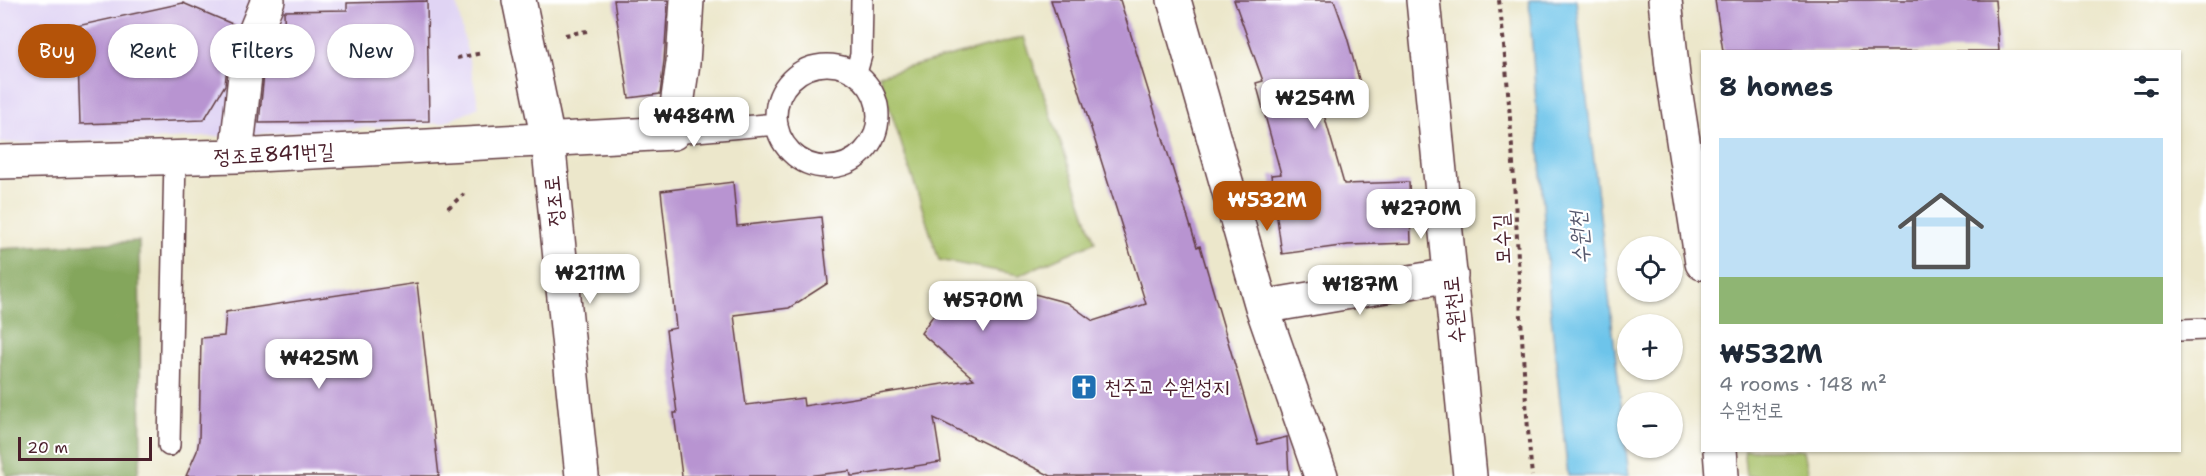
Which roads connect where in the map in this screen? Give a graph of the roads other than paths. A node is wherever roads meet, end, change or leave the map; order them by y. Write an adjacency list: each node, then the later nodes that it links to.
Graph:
1 (268, 0): 12 (street)
2 (519, 0): 11 (street, 정조로)
3 (687, 0): 10 (street)
4 (862, 0): 8 (lane)
5 (1174, 0): 17 (street)
6 (1423, 0): 16 (street, 수원천로)
7 (1665, 0): 15 (street)
8 (856, 73): 9 (lane); 9 (lane)
9 (777, 124): 10 (lane)
10 (673, 133): 11 (street, 정조로841번길)
11 (548, 140): 12 (street, 정조로841번길); 22 (street, 정조로)
12 (236, 156): 13 (street, 정조로841번길)
13 (175, 158): 14 (street, 정조로841번길); 20 (lane)
14 (0, 162)
15 (1701, 257)
16 (1450, 275): 17 (street); 24 (street, 수원천로)
17 (1262, 307): 23 (street)
18 (2206, 329): 19 (lane)
19 (2181, 330)
20 (169, 446)
21 (1720, 452): 25 (street)
22 (582, 476)
23 (1321, 476)
24 (1470, 476)
25 (1722, 476)

